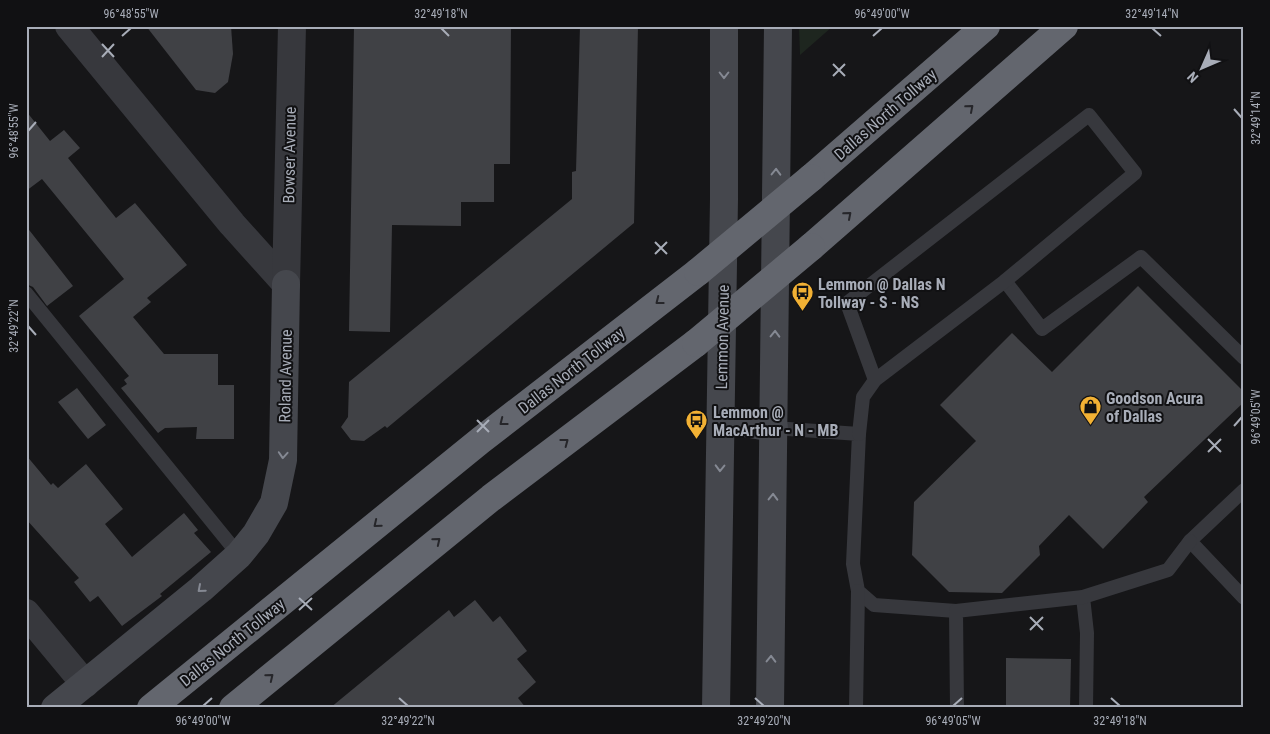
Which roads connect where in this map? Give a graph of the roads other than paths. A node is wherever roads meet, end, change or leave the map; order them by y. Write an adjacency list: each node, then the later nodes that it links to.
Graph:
1 (69, 26): 8 (street)
2 (292, 26): 8 (street, Bowser Avenue)
3 (724, 26): 12 (main road, Lemmon Avenue, one-way to 12)
4 (778, 26): 13 (main road, one-way to 4)
5 (986, 26): 25 (highway, Dallas North Tollway, one-way to 25, bridge)
6 (1064, 26): 26 (highway, one-way to 6, bridge)
7 (1004, 280): 10 (lane); 11 (lane); 11 (lane)
8 (286, 284): 17 (main road, Roland Avenue, one-way to 17)
9 (26, 293): 17 (lane)
10 (1244, 358)
11 (875, 380): 14 (lane)
12 (720, 419): 13 (main road); 27 (main road, Lemmon Avenue, one-way to 27)
13 (774, 428): 14 (lane); 28 (main road, one-way to 13)
14 (859, 434): 18 (lane)
15 (1244, 490): 16 (lane)
16 (1190, 541): 19 (lane); 20 (lane)
17 (239, 555): 23 (main road, Roland Avenue, one-way to 23)
18 (858, 591): 21 (lane); 29 (lane)
19 (1083, 598): 21 (lane); 31 (lane)
20 (1244, 598)
21 (956, 611): 30 (lane)
22 (26, 613): 23 (street)
23 (85, 684): 24 (main road, Roland Avenue)
24 (55, 708)
25 (151, 708)
26 (232, 708)
27 (716, 708)
28 (770, 708)
29 (856, 708)
30 (957, 708)
31 (1086, 708)

